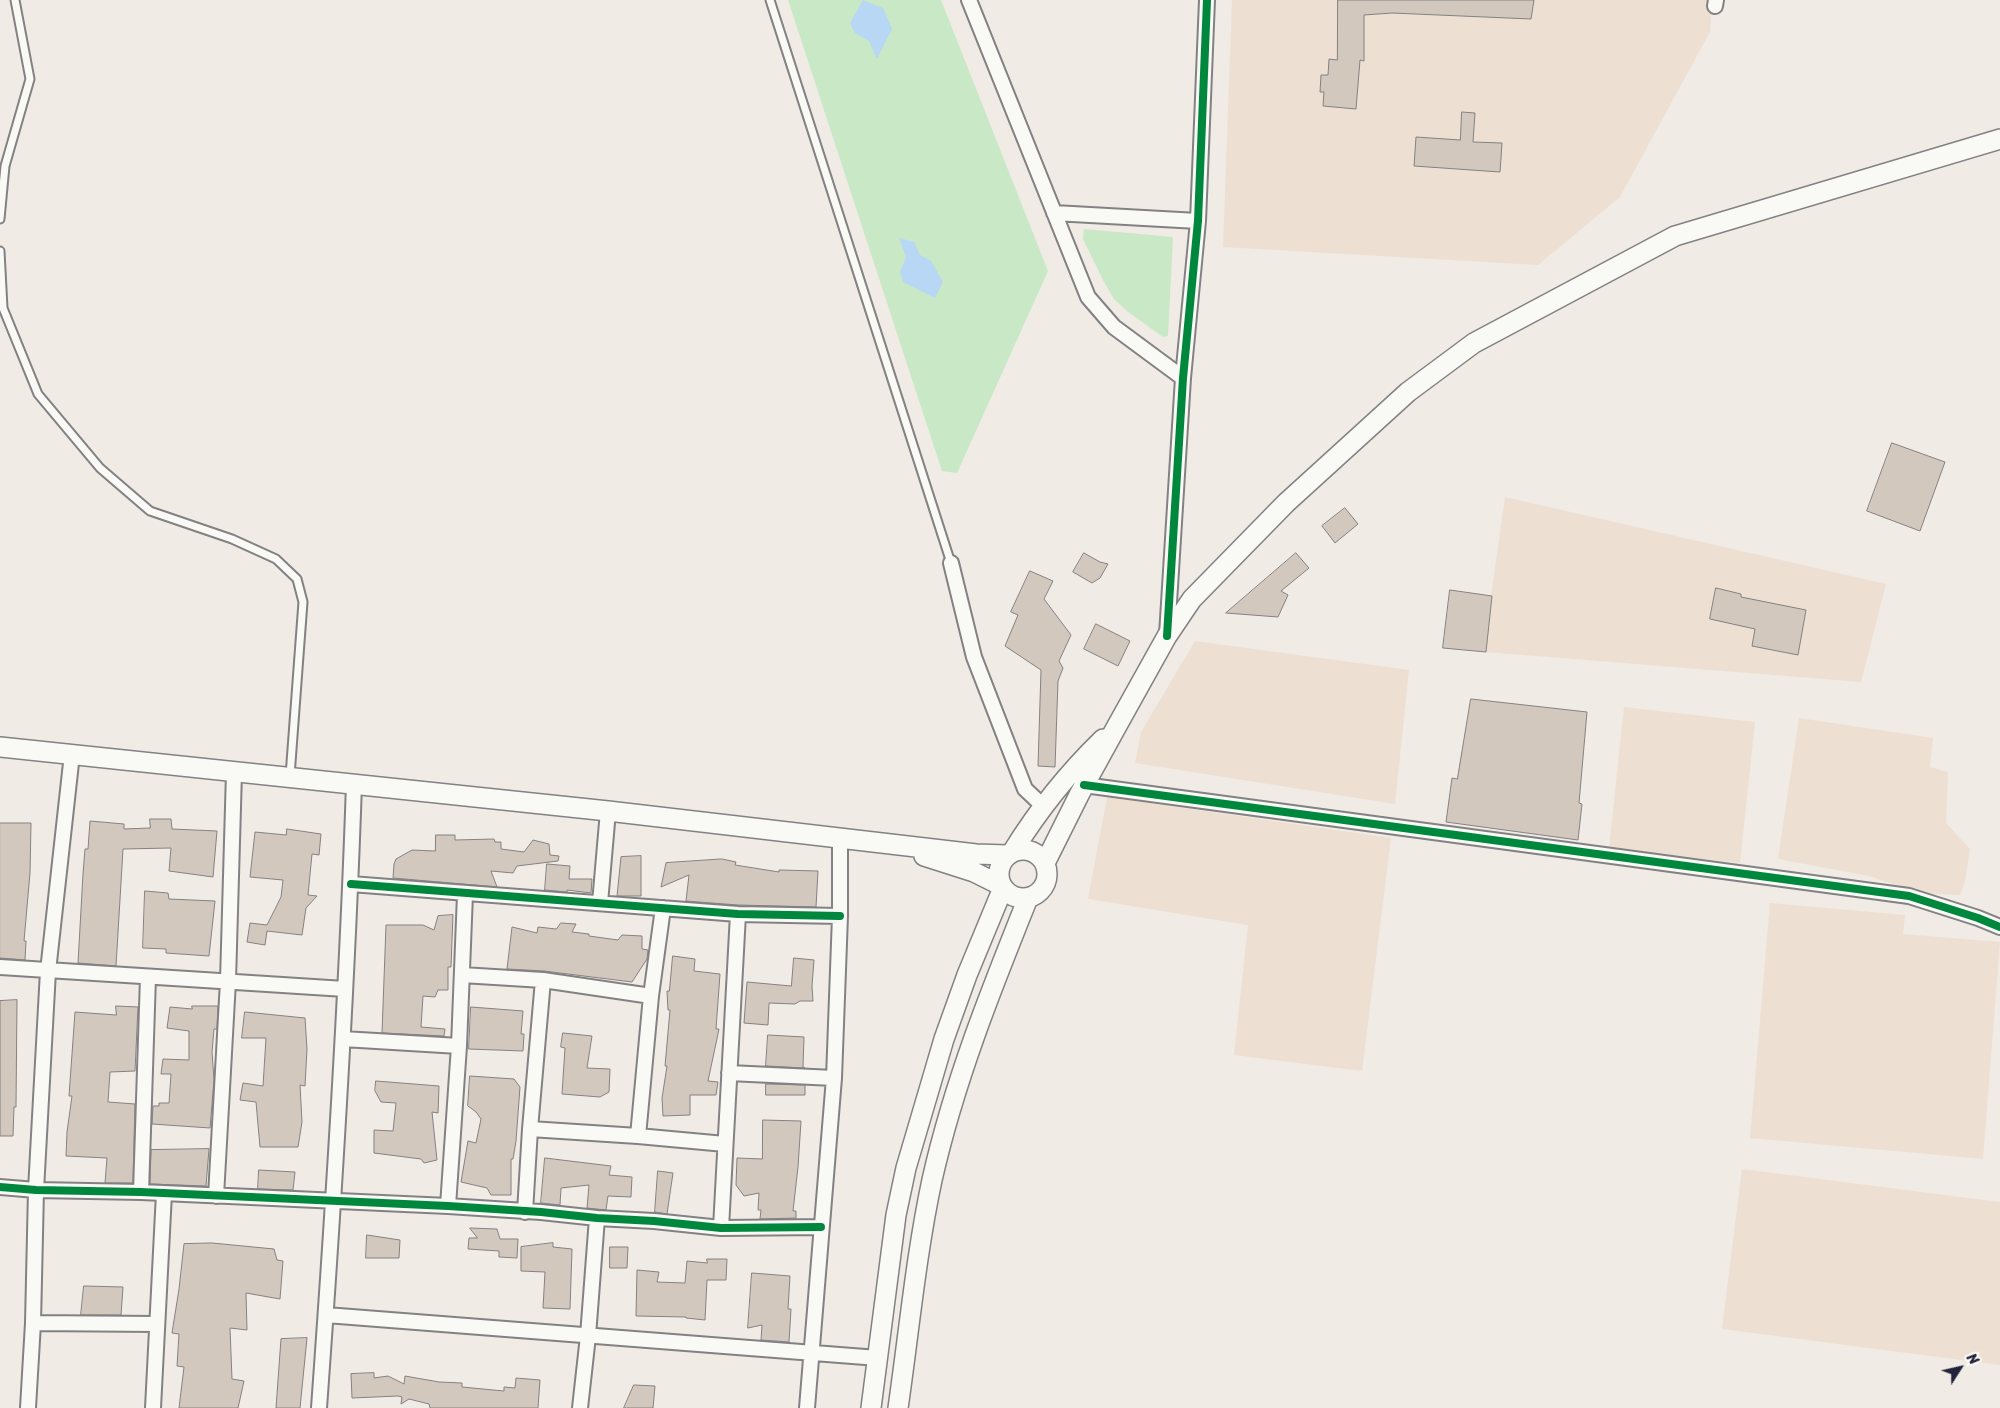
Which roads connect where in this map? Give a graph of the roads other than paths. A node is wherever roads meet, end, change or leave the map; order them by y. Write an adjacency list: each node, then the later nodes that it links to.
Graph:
1 (15, 0): 7 (lane)
2 (770, 0): 11 (lane)
3 (969, 0): 6 (street)
4 (1207, 0): 8 (street)
5 (2000, 139): 12 (main road)
6 (1054, 213): 8 (street); 10 (street)
7 (0, 219)
8 (1198, 221): 10 (street)
9 (0, 251): 17 (lane)
10 (1183, 378): 12 (street)
11 (951, 563): 20 (street)
12 (1168, 636): 13 (main road)
13 (1118, 724): 19 (main road); 20 (main road)
14 (0, 747): 15 (main road)
15 (72, 754): 16 (main road); 36 (street)
16 (234, 772): 17 (main road); 40 (street)
17 (290, 778): 18 (main road)
18 (354, 784): 21 (main road); 26 (street)
19 (1084, 785): 25 (main road); 34 (street)
20 (1042, 806): 24 (main road)
21 (608, 811): 22 (main road); 30 (street)
22 (840, 838): 23 (main road); 33 (street)
23 (875, 841): 24 (main road); 27 (main road)
24 (1010, 853): 25 (main road); 27 (main road)
25 (1044, 863): 29 (main road)
26 (351, 884): 28 (street); 41 (street)
27 (1002, 887): 29 (main road); 66 (main road)
28 (465, 894): 30 (street); 37 (street)
29 (1028, 898): 73 (main road)
30 (600, 903): 31 (street)
31 (664, 908): 32 (street); 42 (street)
32 (738, 914): 33 (street); 45 (street)
33 (840, 916): 46 (street)
34 (2000, 927)
35 (0, 967): 36 (street)
36 (48, 971): 38 (street); 51 (street)
37 (462, 975): 39 (street); 44 (street)
38 (148, 977): 40 (street); 52 (street)
39 (543, 980): 42 (street); 47 (street)
40 (228, 981): 41 (street); 54 (street)
41 (345, 989): 43 (street)
42 (651, 996): 48 (street)
43 (343, 1039): 44 (street); 55 (street)
44 (459, 1046): 56 (street)
45 (729, 1073): 46 (street); 49 (street)
46 (834, 1078): 59 (street)
47 (530, 1129): 48 (street); 57 (street)
48 (638, 1136): 49 (street)
49 (725, 1144): 60 (street)
50 (0, 1187): 51 (street)
51 (36, 1190): 52 (street); 62 (street)
52 (140, 1192): 53 (street)
53 (164, 1193): 54 (street); 63 (street)
54 (216, 1196): 55 (street)
55 (334, 1202): 56 (street); 61 (street)
56 (448, 1206): 57 (street)
57 (525, 1212): 58 (street)
58 (597, 1218): 60 (street); 64 (street)
59 (821, 1227): 60 (street); 65 (street)
60 (721, 1228)
61 (326, 1315): 64 (street); 69 (street)
62 (33, 1323): 63 (street); 67 (street)
63 (157, 1324): 68 (street)
64 (588, 1336): 65 (street); 70 (street)
65 (810, 1353): 66 (street); 71 (street)
66 (878, 1358): 72 (main road)
67 (28, 1408)
68 (153, 1408)
69 (319, 1408)
70 (580, 1408)
71 (807, 1408)
72 (871, 1408)
73 (898, 1408)

